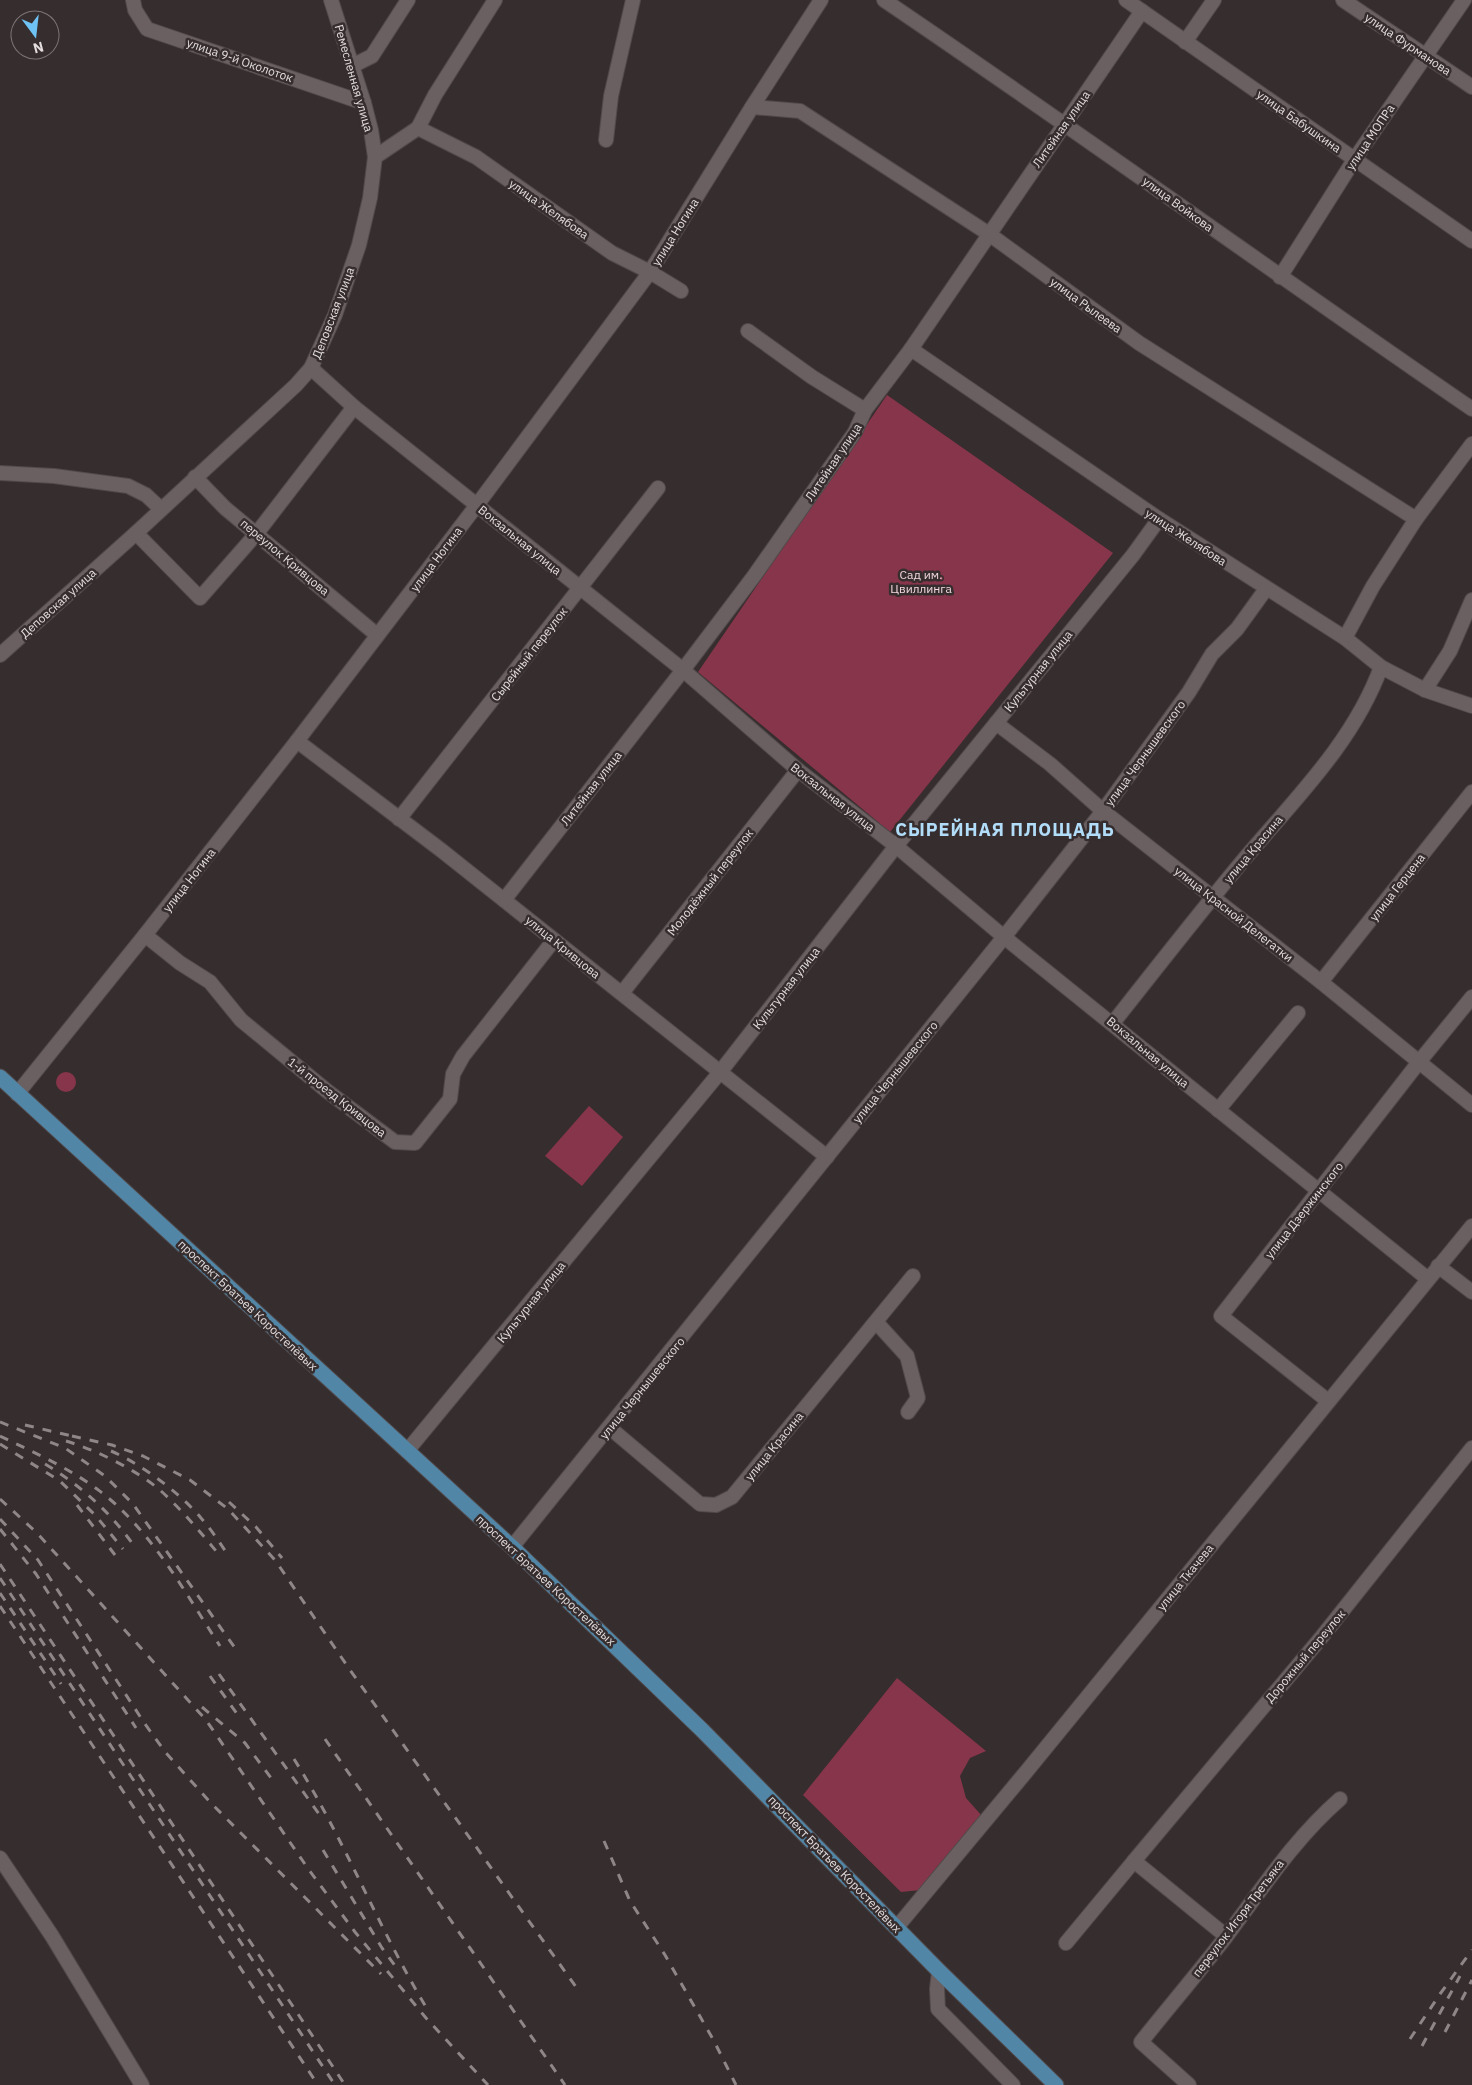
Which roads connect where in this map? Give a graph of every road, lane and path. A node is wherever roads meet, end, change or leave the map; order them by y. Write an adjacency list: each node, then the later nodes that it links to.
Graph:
1 (133, 0): 17 (street, улица 9-й Околоток)
2 (331, 0): 15 (street, Ремесленная улица)
3 (408, 0): 15 (street)
4 (495, 0): 20 (street)
5 (633, 0): 21 (street)
6 (821, 0): 18 (street, улица Ногина)
7 (884, 0): 19 (street, улица Войкова)
8 (1126, 0): 12 (street, улица Бабушкина)
9 (1214, 0): 13 (street)
10 (1343, 0): 14 (street, улица Фурманова)
11 (1464, 0): 14 (street, улица МОПРа)
12 (1142, 12): 13 (street, улица Бабушкина); 19 (street, Литейная улица)
13 (1185, 42): 23 (street, улица Бабушкина)
14 (1426, 57): 16 (street, улица Фурманова); 23 (street, улица МОПРа)
15 (352, 66): 17 (street, Ремесленная улица)
16 (1472, 87)
17 (364, 103): 22 (street, Ремесленная улица)
18 (752, 107): 24 (street, улица Рылеева); 26 (street, улица Ногина)
19 (1065, 123): 24 (street, Литейная улица); 27 (street, улица Войкова)
20 (418, 128): 22 (street); 26 (street, улица Желябова)
21 (606, 140)
22 (375, 157): 31 (street, Деповская улица)
23 (1354, 160): 25 (street, улица Бабушкина); 27 (street, улица МОПРа)
24 (988, 234): 30 (street, Литейная улица); 42 (street, улица Рылеева)
25 (1472, 241)
26 (650, 272): 28 (street, улица Желябова); 39 (street, улица Ногина)
27 (1280, 277): 33 (street, улица Войкова)
28 (681, 291)
29 (748, 331): 34 (street)
30 (910, 349): 34 (street, Литейная улица); 41 (street, улица Желябова)
31 (311, 368): 32 (street, Вокзальная улица); 37 (street, Деповская улица)
32 (354, 407): 39 (street, Вокзальная улица); 44 (street)
33 (1472, 409)
34 (865, 410): 52 (street, Литейная улица)
35 (1472, 444): 42 (street)
36 (0, 474): 40 (street)
37 (195, 477): 40 (street, Деповская улица); 44 (street, переулок Кривцова)
38 (658, 488): 45 (street, Сырейный переулок)
39 (477, 505): 45 (street, Вокзальная улица); 48 (street, улица Ногина)
40 (161, 509): 43 (street, Деповская улица)
41 (1159, 519): 46 (street, улица Желябова); 55 (street, Культурная улица)
42 (1416, 519): 49 (street)
43 (136, 533): 44 (street); 50 (street, Деповская улица)
44 (257, 533): 48 (street, переулок Кривцова)
45 (580, 589): 52 (street, Вокзальная улица); 60 (street, Сырейный переулок)
46 (1266, 589): 49 (street, улица Желябова); 59 (street, улица Чернышевского)
47 (1472, 600): 53 (street)
48 (377, 635): 56 (street, улица Ногина)
49 (1345, 638): 51 (street, улица Желябова)
50 (0, 655)
51 (1382, 667): 53 (street, улица Желябова); 62 (street, улица Красина)
52 (683, 670): 57 (street, Вокзальная улица); 63 (street, Литейная улица)
53 (1425, 690): 54 (street, улица Желябова)
54 (1472, 706)
55 (996, 723): 59 (street, улица Красной Делегатки); 61 (street, Культурная улица)
56 (297, 741): 60 (street, улица Кривцова); 64 (street, улица Ногина)
57 (798, 770): 61 (street, Вокзальная улица); 68 (street, Молодёжный переулок)
58 (1472, 792): 67 (street, улица Герцена)
59 (1103, 811): 62 (street, улица Красной Делегатки); 65 (street, улица Чернышевского)
60 (399, 819): 63 (street, улица Кривцова)
61 (896, 846): 65 (street, Вокзальная улица); 73 (street, Культурная улица)
62 (1212, 898): 67 (street, улица Красной Делегатки); 71 (street, улица Красина)
63 (504, 900): 66 (street, улица Кривцова)
64 (145, 935): 66 (street, 1-й проезд Кривцова); 76 (street, улица Ногина)
65 (1004, 937): 71 (street, Вокзальная улица); 79 (street, улица Чернышевского)
66 (554, 940): 68 (street, улица Кривцова)
67 (1321, 982): 72 (street, улица Красной Делегатки)
68 (622, 993): 73 (street, улица Кривцова)
69 (1472, 997): 72 (street, улица Дзержинского)
70 (1298, 1013): 78 (street)
71 (1113, 1023): 78 (street, Вокзальная улица)
72 (1419, 1062): 77 (street, улица Красной Делегатки); 80 (street, улица Дзержинского)
73 (721, 1071): 79 (street, улица Кривцова); 91 (street, Культурная улица)
74 (0, 1077): 76 (main road, проспект Братьев Коростелёвых)
75 (0, 1084): 76 (main road, проспект Братьев Коростелёвых)
76 (17, 1094): 91 (main road, проспект Братьев Коростелёвых)
77 (1472, 1105)
78 (1218, 1110): 80 (street, Вокзальная улица)
79 (827, 1157): 89 (street, улица Чернышевского)
80 (1319, 1191): 84 (street, Вокзальная улица); 87 (street, улица Дзержинского)
81 (1472, 1226): 82 (street, улица Ткачева)
82 (1438, 1266): 84 (street, улица Ткачева); 85 (street)
83 (913, 1276): 86 (street, улица Красина)
84 (1428, 1279): 87 (street, улица Ткачева)
85 (1472, 1292)
86 (876, 1322): 88 (street); 89 (street, улица Красина)
87 (1328, 1401): 96 (street, улица Ткачева)
88 (908, 1412)
89 (610, 1428): 92 (street, улица Чернышевского)
90 (1472, 1448): 95 (street, Дорожный переулок)
91 (407, 1451): 92 (main road, проспект Братьев Коростелёвых)
92 (512, 1547): 96 (main road, проспект Братьев Коростелёвых)
93 (1340, 1799): 97 (street, переулок Игоря Третьяка)
94 (0, 1858): 100 (street)
95 (1134, 1861): 97 (street); 98 (street, Дорожный переулок)
96 (897, 1927): 99 (main road, проспект Братьев Коростелёвых)
97 (1226, 1936): 103 (street, переулок Игоря Третьяка)
98 (1066, 1943)
99 (939, 1971): 101 (street); 102 (main road, проспект Братьев Коростелёвых)
100 (142, 2085)
101 (1013, 2085)
102 (1056, 2085)
103 (1189, 2085)

